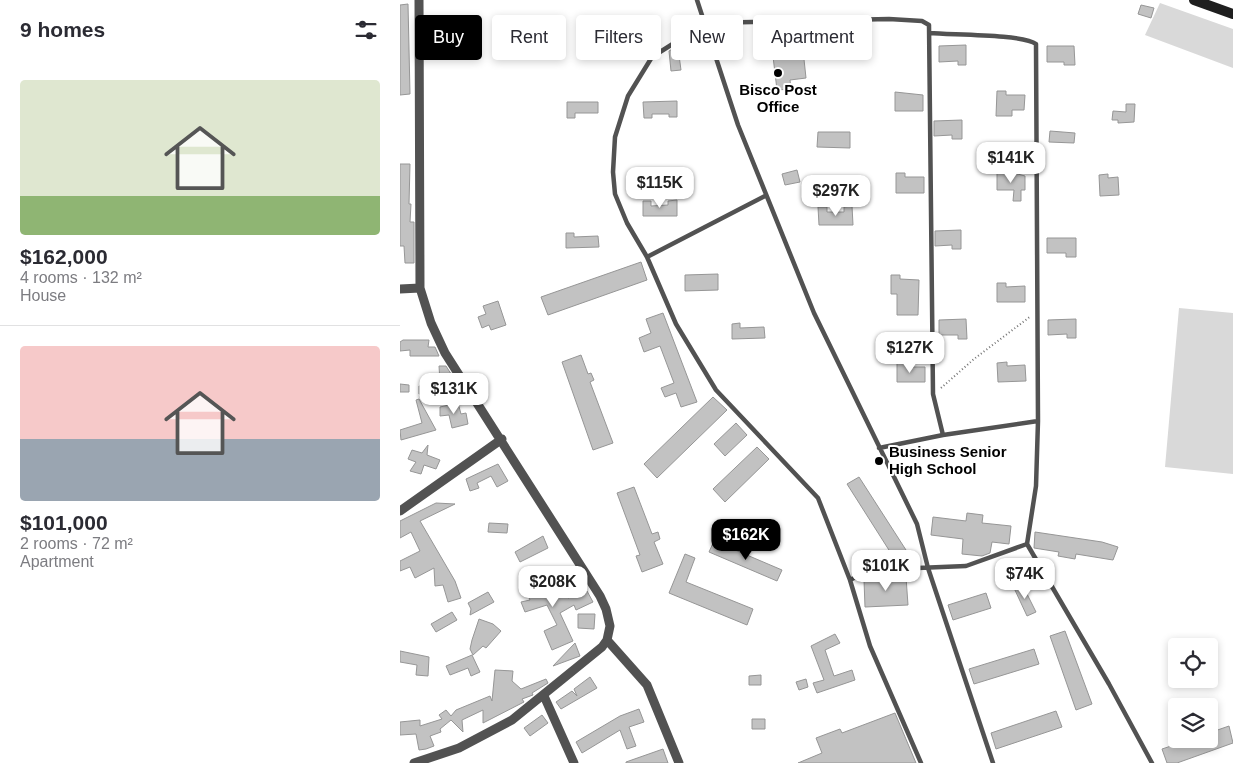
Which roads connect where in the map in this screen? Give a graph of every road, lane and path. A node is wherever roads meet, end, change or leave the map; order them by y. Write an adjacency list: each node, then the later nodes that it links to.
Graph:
1 (419, 0): 12 (street)
2 (697, 0): 5 (lane)
3 (1194, 0): 4 (main road)
4 (1233, 14)
5 (703, 15)
6 (743, 22): 7 (lane)
7 (930, 34): 14 (lane); 15 (lane)
8 (671, 45): 11 (lane)
9 (718, 60): 10 (lane)
10 (765, 196): 11 (lane); 19 (lane)
11 (647, 256): 23 (lane)
12 (420, 288): 13 (street); 18 (street)
13 (400, 290)
14 (1038, 311): 15 (path); 16 (lane)
15 (934, 394): 17 (lane)
16 (1038, 421): 17 (lane); 21 (lane)
17 (943, 435): 19 (lane)
18 (502, 439): 20 (street); 24 (street)
19 (879, 448): 22 (lane)
20 (400, 511)
21 (1027, 544): 22 (lane); 31 (lane)
22 (928, 568): 23 (lane); 30 (lane)
23 (850, 580): 29 (lane)
24 (607, 640): 25 (street); 28 (street)
25 (544, 696): 26 (street); 27 (street)
26 (414, 763)
27 (574, 763)
28 (678, 763)
29 (921, 763)
30 (993, 763)
31 (1152, 763)

